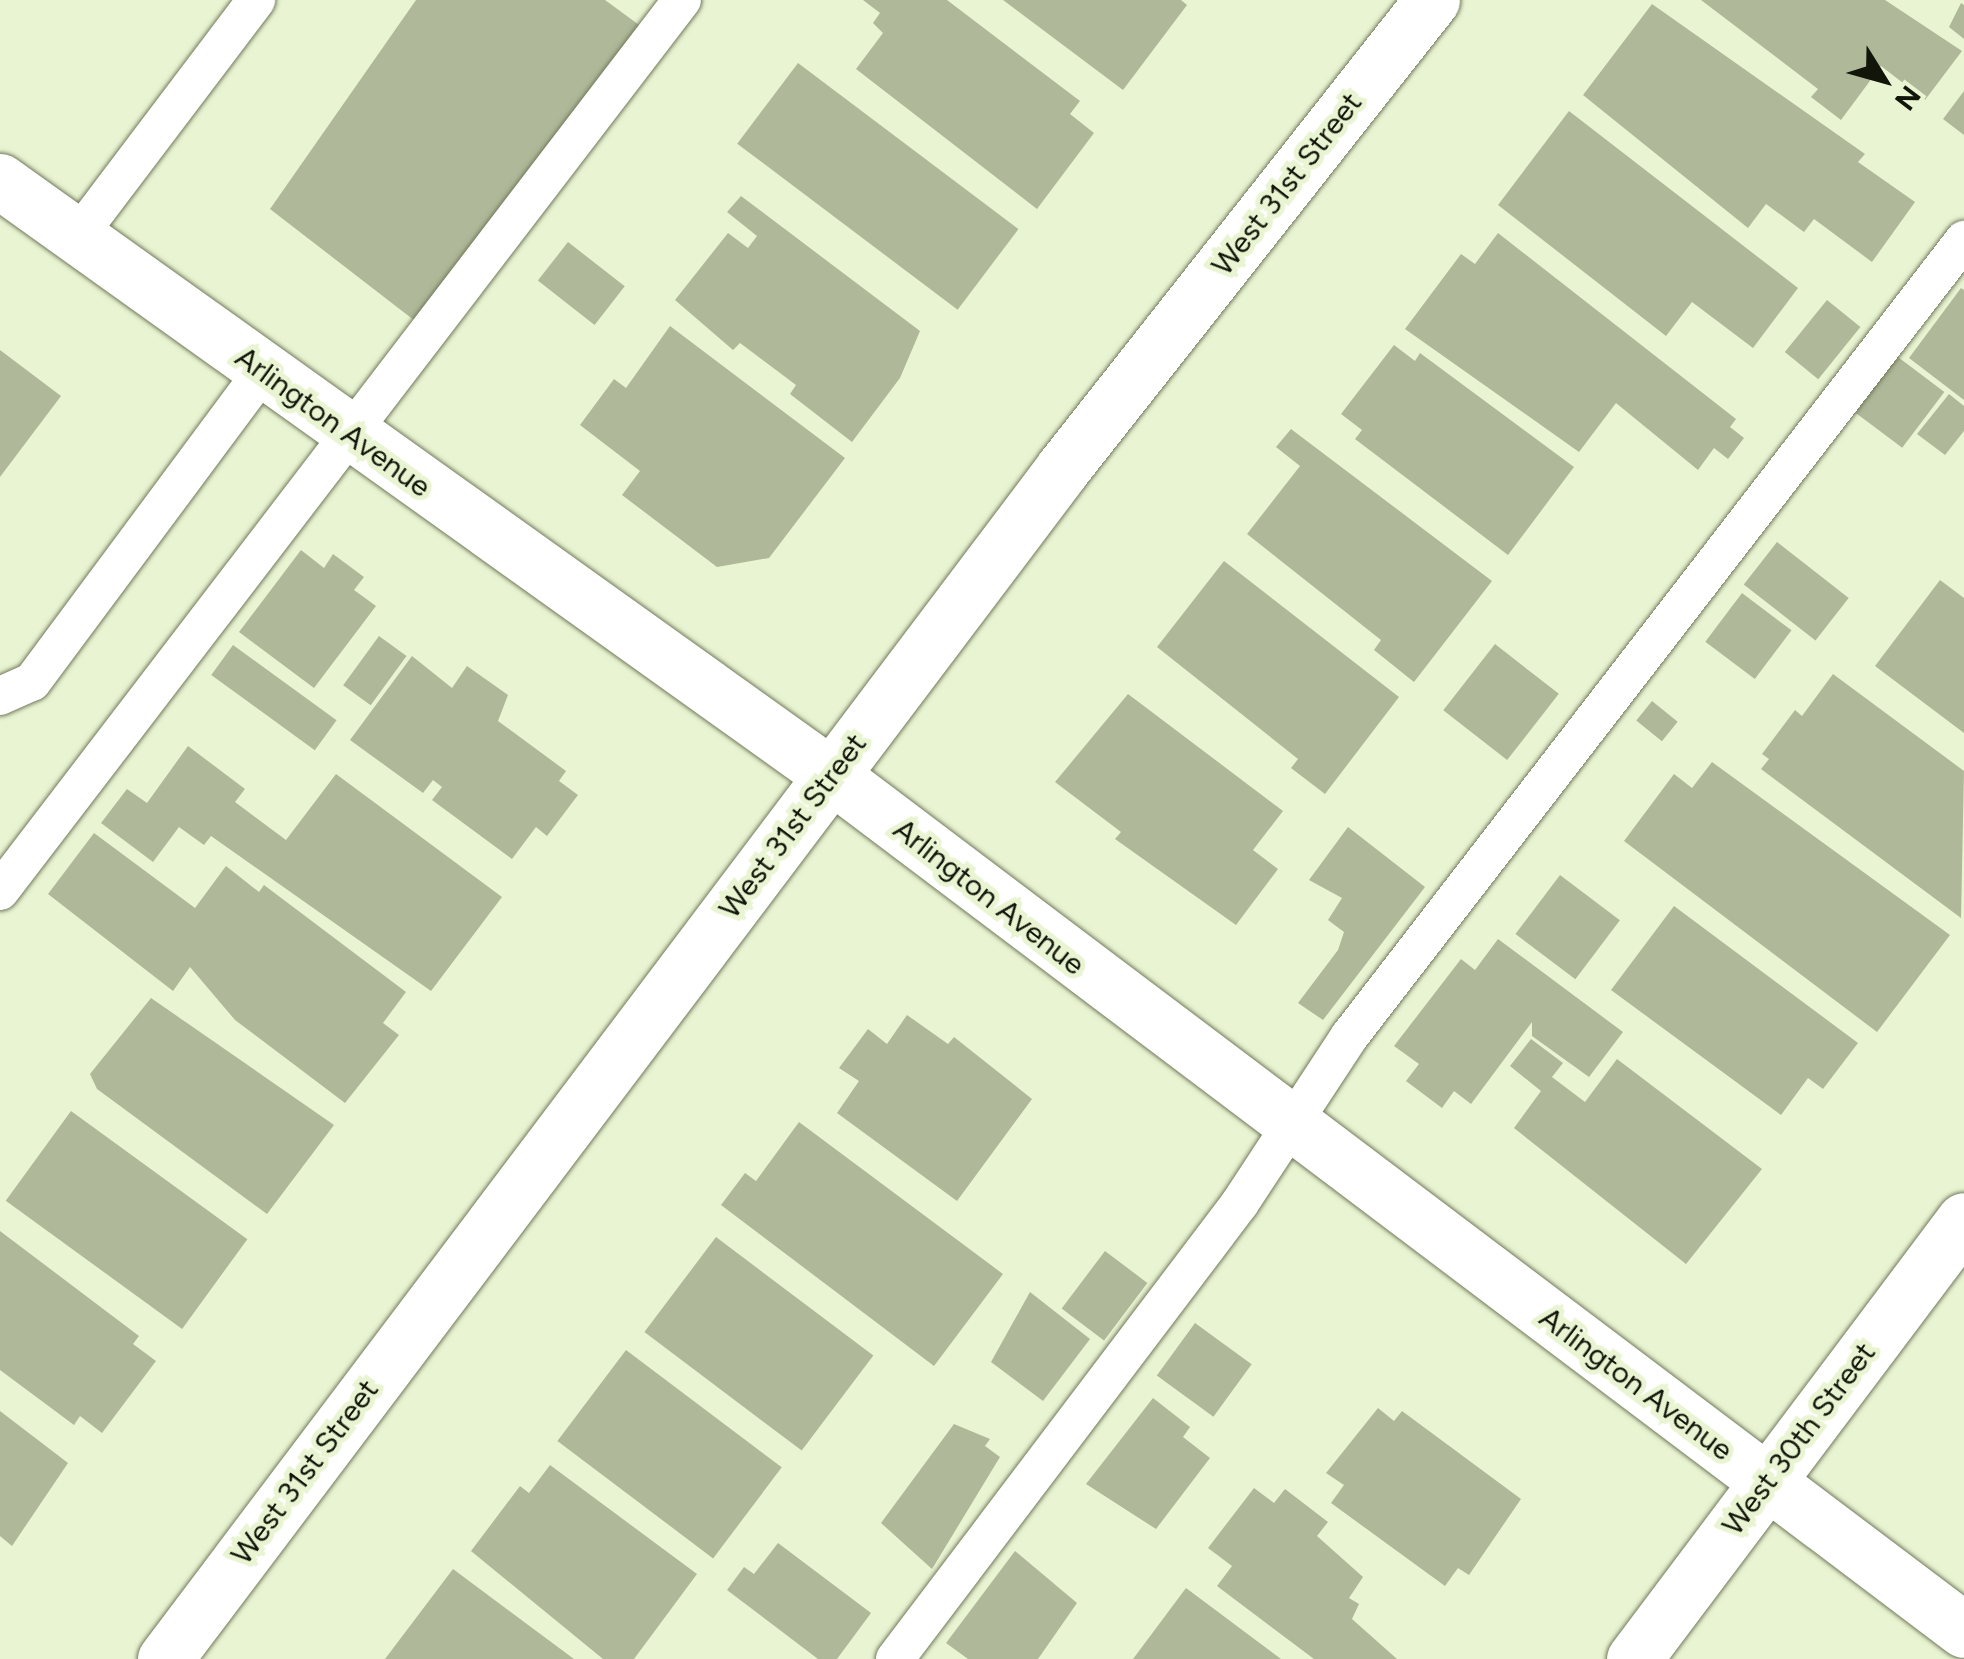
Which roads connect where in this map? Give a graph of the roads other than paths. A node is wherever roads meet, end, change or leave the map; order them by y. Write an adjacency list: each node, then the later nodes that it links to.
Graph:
1 (256, 0): 5 (lane)
2 (682, 0): 8 (lane)
3 (1432, 0): 10 (street, West 31st Street)
4 (0, 182): 5 (street, Arlington Avenue)
5 (77, 236): 7 (street, Arlington Avenue)
6 (1964, 240): 12 (lane)
7 (262, 372): 8 (street, Arlington Avenue); 9 (lane)
8 (344, 431): 10 (street, Arlington Avenue); 11 (lane)
9 (0, 696)
10 (830, 775): 12 (street, Arlington Avenue); 16 (street, West 31st Street)
11 (0, 891)
12 (1292, 1123): 14 (street, Arlington Avenue); 17 (lane)
13 (1964, 1220): 14 (street, West 30th Street)
14 (1766, 1482): 15 (street, Arlington Avenue); 18 (street, West 30th Street)
15 (1964, 1630)
16 (164, 1659)
17 (895, 1659)
18 (1634, 1659)

